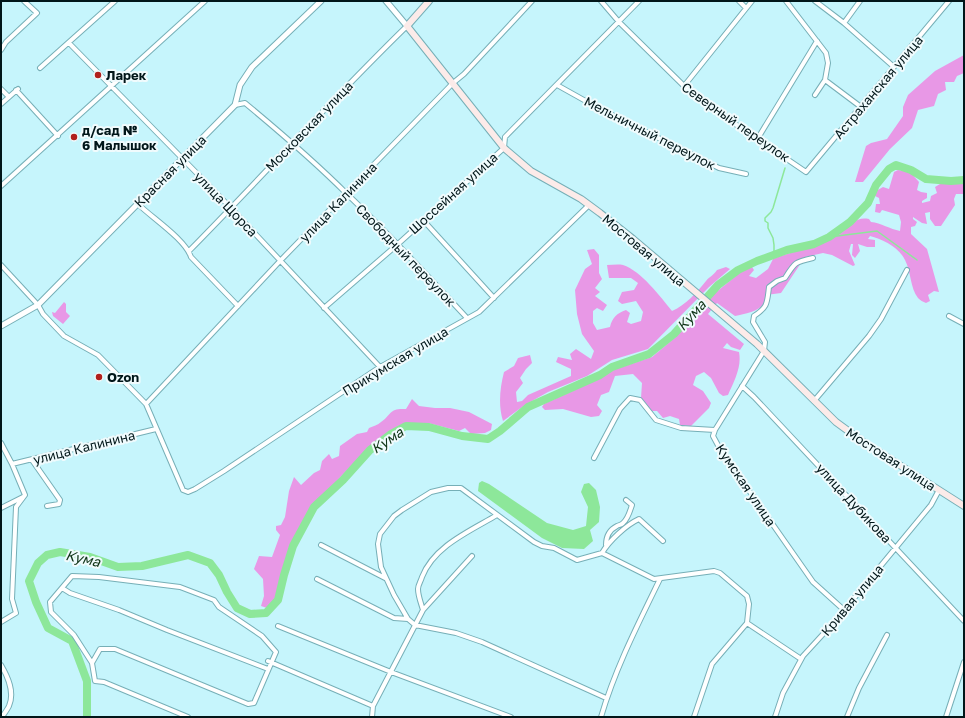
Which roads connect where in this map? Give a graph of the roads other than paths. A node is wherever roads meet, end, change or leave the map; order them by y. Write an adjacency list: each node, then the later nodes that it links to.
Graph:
1 (24, 1): 22 (street)
2 (115, 1): 21 (street)
3 (205, 1): 28 (street)
4 (321, 1): 34 (street)
5 (386, 1): 19 (street, Мостовая улица)
6 (429, 1): 19 (main road, Московская улица)
7 (532, 1): 26 (street, улица Калинина)
8 (601, 1): 17 (street, Северный переулок)
9 (639, 1): 17 (street, Шоссейная улица)
10 (739, 1): 16 (street)
11 (752, 1): 16 (street)
12 (786, 1): 20 (street)
13 (815, 1): 18 (street)
14 (860, 1): 18 (street)
15 (949, 1): 24 (street, Астраханская улица)
16 (746, 8): 29 (street)
17 (619, 22): 27 (street, Шоссейная улица); 29 (street, Северный переулок)
18 (844, 24): 24 (street)
19 (407, 26): 26 (main road, Мостовая улица); 38 (street, Московская улица)
20 (817, 41): 25 (street); 37 (street)
21 (69, 43): 23 (street); 28 (street, улица Щорса)
22 (1, 50)
23 (40, 68)
24 (894, 68): 35 (street, Астраханская улица)
25 (825, 80): 31 (street); 35 (street)
26 (453, 83): 39 (main road, Мостовая улица); 44 (street, улица Калинина)
27 (557, 85): 39 (street, Шоссейная улица); 42 (street, Мельничный переулок)
28 (111, 86): 36 (street); 40 (street, улица Щорса)
29 (684, 86): 37 (street, Северный переулок)
30 (1, 89): 32 (street)
31 (815, 95)
32 (9, 97): 33 (street); 36 (street)
33 (1, 104)
34 (235, 105): 38 (street, Свободный переулок); 40 (street, Красная улица)
35 (861, 107): 41 (street, Астраханская улица)
36 (58, 136): 43 (street)
37 (758, 138): 41 (street, Северный переулок)
38 (293, 143): 44 (street, Свободный переулок); 47 (street, Московская улица)
39 (504, 148): 46 (main road, Мостовая улица); 48 (street, Шоссейная улица)
40 (182, 158): 45 (street, Красная улица); 47 (street, улица Щорса)
41 (806, 172)
42 (746, 174)
43 (1, 186)
44 (346, 193): 49 (street, Свободный переулок); 52 (street, улица Калинина)
45 (138, 204): 50 (street); 56 (street, Красная улица)
46 (589, 205): 55 (street, Прикумская улица); 63 (main road, Мостовая улица)
47 (231, 208): 50 (street, Московская улица); 52 (street, улица Щорса)
48 (423, 220): 49 (street, Шоссейная улица); 55 (street)
49 (398, 244): 58 (street, Шоссейная улица); 60 (street, Свободный переулок)
50 (189, 251): 57 (street)
51 (813, 258): 63 (street)
52 (280, 262): 57 (street, улица Калинина); 58 (street, улица Щорса)
53 (1, 265): 56 (street)
54 (907, 270): 66 (street)
55 (494, 298): 60 (street, Прикумская улица)
56 (38, 305): 62 (street, Красная улица); 67 (street)
57 (238, 306): 67 (street, улица Калинина)
58 (324, 308): 64 (street, улица Щорса)
59 (949, 316): 61 (street)
60 (467, 318): 64 (street, Прикумская улица)
61 (964, 324)
62 (1, 326)
63 (764, 351): 65 (street); 66 (main road, Мостовая улица)
64 (380, 367): 68 (street, Прикумская улица)
65 (742, 386): 69 (street); 84 (street, улица Дубикова)
66 (814, 401): 74 (main road, Мостовая улица)
67 (146, 404): 68 (street)
68 (156, 429): 72 (street, улица Калинина)
69 (715, 430): 71 (street, Кумская улица); 92 (street, Кумская улица)
70 (1, 443): 73 (street)
71 (594, 458)
72 (32, 460): 73 (street, улица Калинина); 77 (street)
73 (12, 464): 75 (street)
74 (939, 490): 78 (main road, Мостовая улица); 84 (street, Кривая улица)
75 (25, 495): 79 (street); 95 (street)
76 (626, 500): 83 (street)
77 (47, 506)
78 (964, 506)
79 (1, 508)
80 (497, 515): 85 (street); 87 (street); 91 (street)
81 (662, 541): 83 (street)
82 (321, 545): 87 (street)
83 (606, 545): 85 (street)
84 (896, 548): 92 (street, Кривая улица); 94 (street, улица Дубикова)
85 (602, 553): 89 (street)
86 (472, 556): 91 (street)
87 (386, 578): 93 (street)
88 (317, 579): 93 (street)
89 (660, 579): 96 (street); 107 (street)
90 (62, 588): 101 (street); 103 (street); 105 (street)
91 (423, 610): 97 (street)
92 (844, 610): 100 (street, Кривая улица)
93 (408, 619): 97 (street)
94 (964, 621)
95 (1, 622)
96 (748, 623): 100 (street); 114 (street)
97 (415, 625): 106 (street); 107 (street)
98 (278, 626): 106 (street)
99 (887, 635): 116 (street)
100 (801, 659): 115 (street, Кривая улица)
101 (270, 662): 105 (street); 108 (street)
102 (964, 662): 117 (street)
103 (92, 663): 105 (street); 110 (street)
104 (1, 665): 109 (street)
105 (268, 669)
106 (391, 672): 108 (street); 112 (street)
107 (606, 698): 113 (street)
108 (374, 706): 111 (street)
109 (2, 717)
110 (188, 717)
111 (372, 717)
112 (510, 717)
113 (601, 717)
114 (694, 717)
115 (775, 717)
116 (847, 717)
117 (946, 717)

